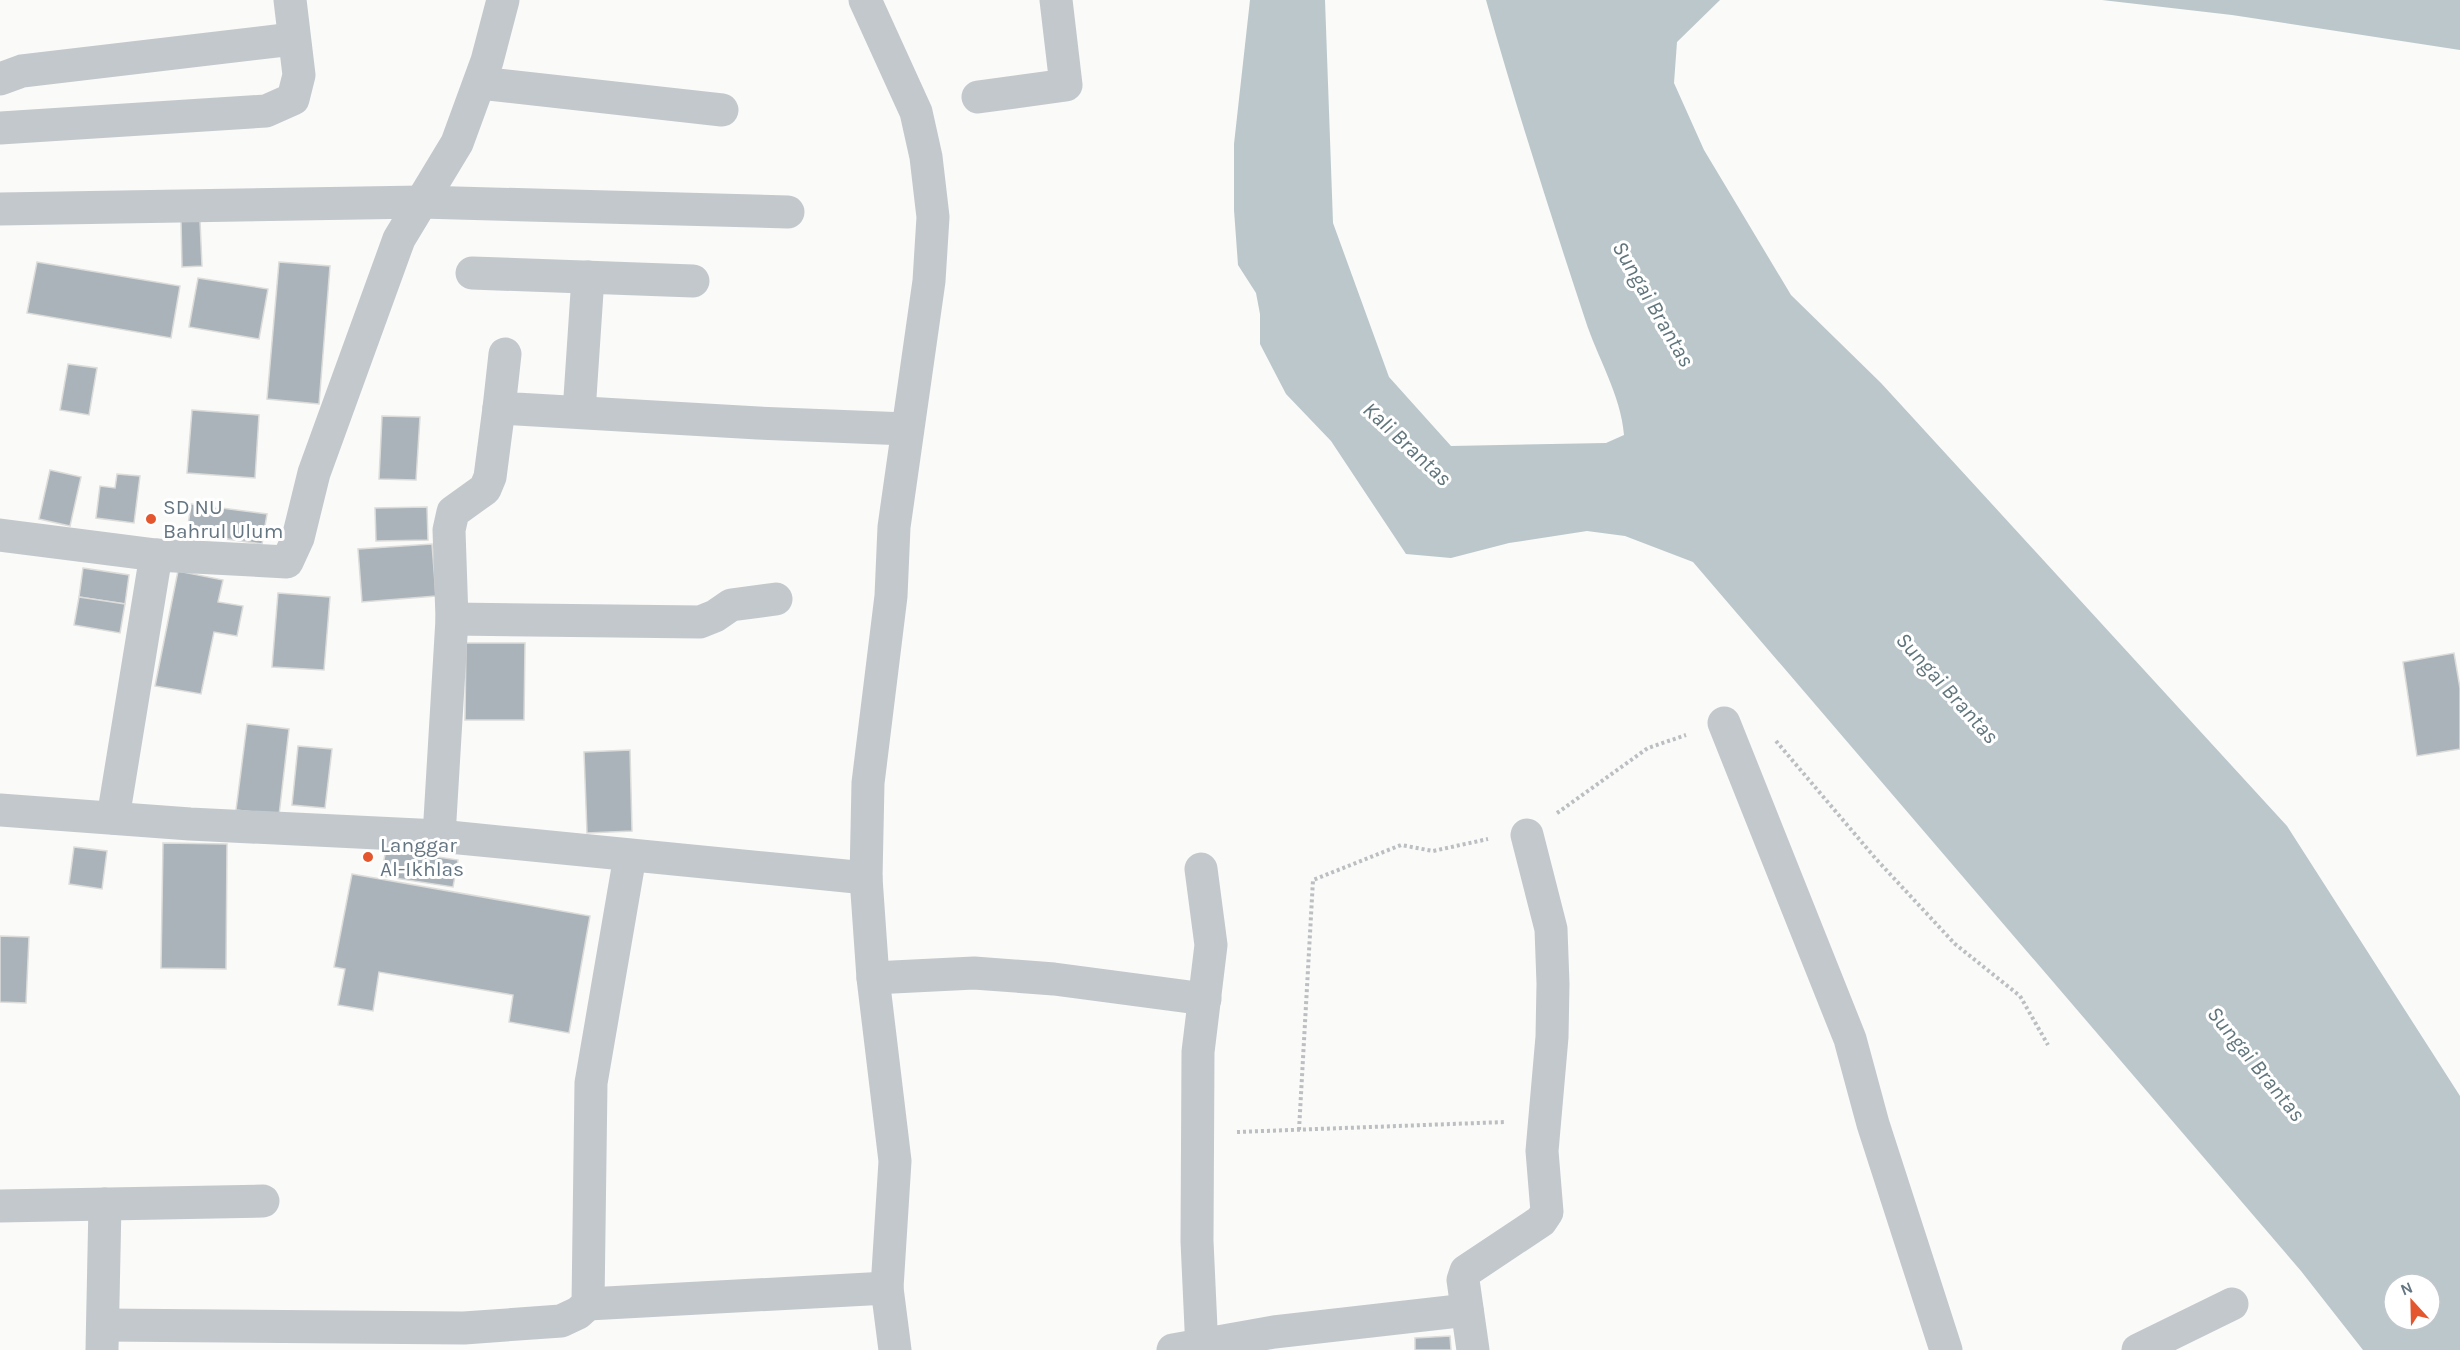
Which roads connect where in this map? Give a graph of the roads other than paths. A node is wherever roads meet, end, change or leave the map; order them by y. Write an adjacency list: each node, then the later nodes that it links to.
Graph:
1 (290, 0): 5 (street)
2 (503, 0): 7 (street)
3 (1056, 0): 8 (street)
4 (868, 1): 20 (street)
5 (293, 39): 6 (street); 10 (street)
6 (0, 79)
7 (480, 83): 9 (street); 11 (street)
8 (978, 97)
9 (722, 110)
10 (0, 128)
11 (421, 201): 12 (street); 13 (street); 22 (street)
12 (0, 210)
13 (788, 212)
14 (472, 273): 15 (street)
15 (588, 277): 16 (street); 19 (street)
16 (693, 281)
17 (505, 354): 18 (street)
18 (499, 408): 19 (street); 24 (street)
19 (579, 412): 20 (street)
20 (907, 429): 32 (street)
21 (0, 535): 22 (street)
22 (156, 555): 27 (street)
23 (776, 599): 24 (street)
24 (452, 619): 29 (street)
25 (1724, 723): 48 (street)
26 (0, 810): 27 (street)
27 (113, 818): 29 (street)
28 (1527, 835): 41 (street)
29 (439, 836): 30 (street)
30 (630, 856): 32 (street); 39 (street)
31 (1201, 869): 34 (street)
32 (866, 878): 33 (street)
33 (873, 978): 34 (street); 38 (street)
34 (1205, 999): 45 (street)
35 (263, 1201): 36 (street)
36 (105, 1204): 37 (street); 42 (street)
37 (0, 1206)
38 (887, 1288): 39 (street); 46 (street)
39 (588, 1304): 44 (street)
40 (2232, 1304): 49 (street)
41 (1467, 1310): 45 (street); 47 (street)
42 (103, 1337): 43 (street)
43 (305, 1339): 44 (street)
44 (465, 1339)
45 (1192, 1348)
46 (895, 1350)
47 (1473, 1350)
48 (1946, 1350)
49 (2138, 1350)

